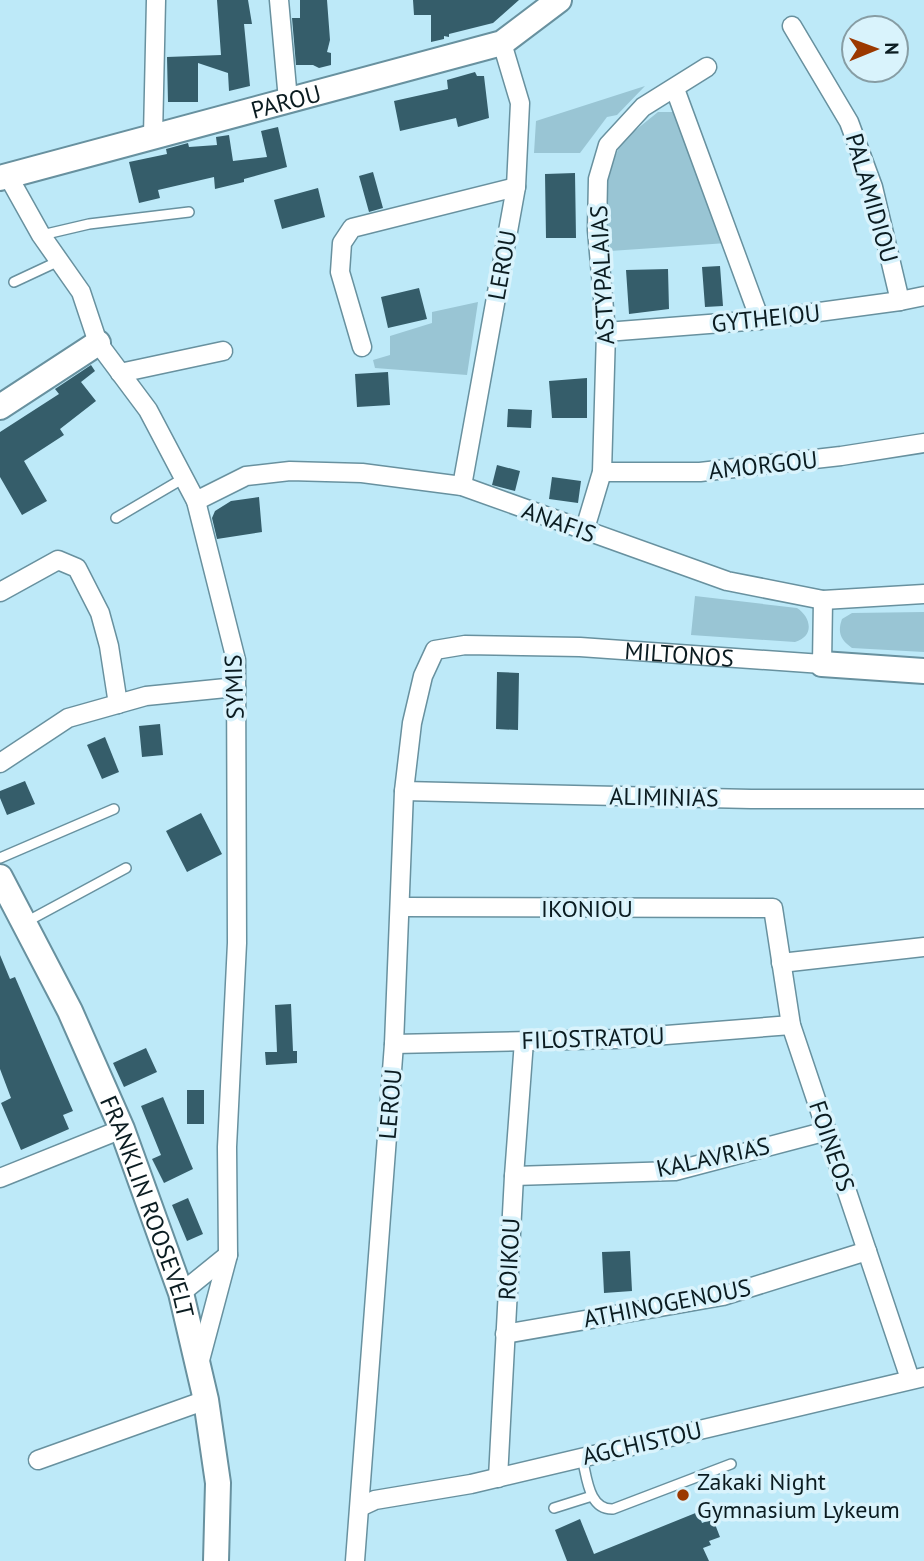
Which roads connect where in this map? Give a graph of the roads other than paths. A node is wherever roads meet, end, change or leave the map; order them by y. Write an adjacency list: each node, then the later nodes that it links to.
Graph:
1 (156, 0): 10 (street)
2 (279, 0): 9 (street)
3 (559, 0): 4 (street, PAROU)
4 (537, 9): 6 (street, PAROU)
5 (792, 26): 18 (street, PALAMIDIOU)
6 (502, 43): 9 (street, PAROU); 12 (street, LEROU)
7 (707, 67): 8 (street, ASTYPALAIAS)
8 (675, 89): 19 (street); 20 (street, ASTYPALAIAS)
9 (288, 100): 10 (street, PAROU)
10 (153, 136): 11 (street, PAROU)
11 (4, 177): 14 (street, SYMIS)
12 (516, 187): 22 (street); 29 (street, LEROU)
13 (189, 212): 14 (lane)
14 (41, 235): 15 (street, SYMIS)
15 (59, 261): 16 (lane); 21 (street, SYMIS)
16 (14, 282)
17 (924, 296): 18 (street, GYTHEIOU)
18 (900, 301): 19 (street, GYTHEIOU)
19 (760, 320): 20 (street, GYTHEIOU)
20 (607, 332): 27 (street, ASTYPALAIAS)
21 (98, 343): 24 (street, SYMIS); 25 (street)
22 (362, 347)
23 (223, 351): 24 (street)
24 (120, 373): 28 (street, SYMIS)
25 (0, 407)
26 (924, 443): 27 (street, AMORGOU)
27 (602, 472): 32 (street, ASTYPALAIAS)
28 (184, 478): 30 (street, SYMIS); 31 (lane)
29 (462, 486): 30 (street, ANAFIS); 32 (street, ANAFIS)
30 (196, 501): 39 (street, SYMIS)
31 (116, 518)
32 (584, 532): 35 (street, ANAFIS)
33 (0, 592): 40 (street)
34 (924, 594): 35 (street, ANAFIS)
35 (823, 600): 37 (street)
36 (435, 650): 37 (street, MILTONOS); 42 (street, LEROU)
37 (822, 664): 38 (street, MILTONOS)
38 (924, 671)
39 (236, 687): 40 (street); 61 (street, SYMIS)
40 (118, 704): 41 (street)
41 (0, 762)
42 (404, 791): 43 (street, ALIMINIAS); 48 (street, LEROU)
43 (924, 799)
44 (114, 809): 45 (lane)
45 (0, 858)
46 (126, 868): 50 (lane)
47 (0, 877): 50 (street, FRANKLIN ROOSEVELT)
48 (401, 907): 49 (street, IKONIOU); 55 (street, LEROU)
49 (773, 908): 52 (street, FOINEOS)
50 (24, 922): 56 (street, FRANKLIN ROOSEVELT)
51 (924, 947): 52 (street)
52 (780, 963): 53 (street, FOINEOS)
53 (791, 1025): 54 (street, FILOSTRATOU); 57 (street, FOINEOS)
54 (524, 1041): 55 (street, FILOSTRATOU); 58 (street, ROIKOU)
55 (394, 1044): 72 (street, LEROU)
56 (122, 1129): 59 (street); 62 (street, FRANKLIN ROOSEVELT)
57 (827, 1131): 58 (street, KALAVRIAS); 60 (street, FOINEOS)
58 (514, 1176): 63 (street, ROIKOU)
59 (0, 1178)
60 (867, 1251): 63 (street, ATHINOGENOUS); 65 (street, FOINEOS)
61 (228, 1255): 62 (street); 64 (street, SYMIS)
62 (181, 1293): 64 (street, FRANKLIN ROOSEVELT)
63 (505, 1334): 70 (street, ROIKOU)
64 (199, 1365): 66 (street, FRANKLIN ROOSEVELT)
65 (917, 1378): 67 (street, AGCHISTOU)
66 (206, 1399): 68 (street); 74 (street, FRANKLIN ROOSEVELT)
67 (582, 1458): 70 (street, AGCHISTOU); 71 (lane)
68 (38, 1460)
69 (731, 1464): 71 (lane)
70 (498, 1478): 72 (street, AGCHISTOU)
71 (592, 1496): 73 (lane)
72 (360, 1507): 75 (street, LEROU)
73 (554, 1508)
74 (216, 1561)
75 (355, 1561)

